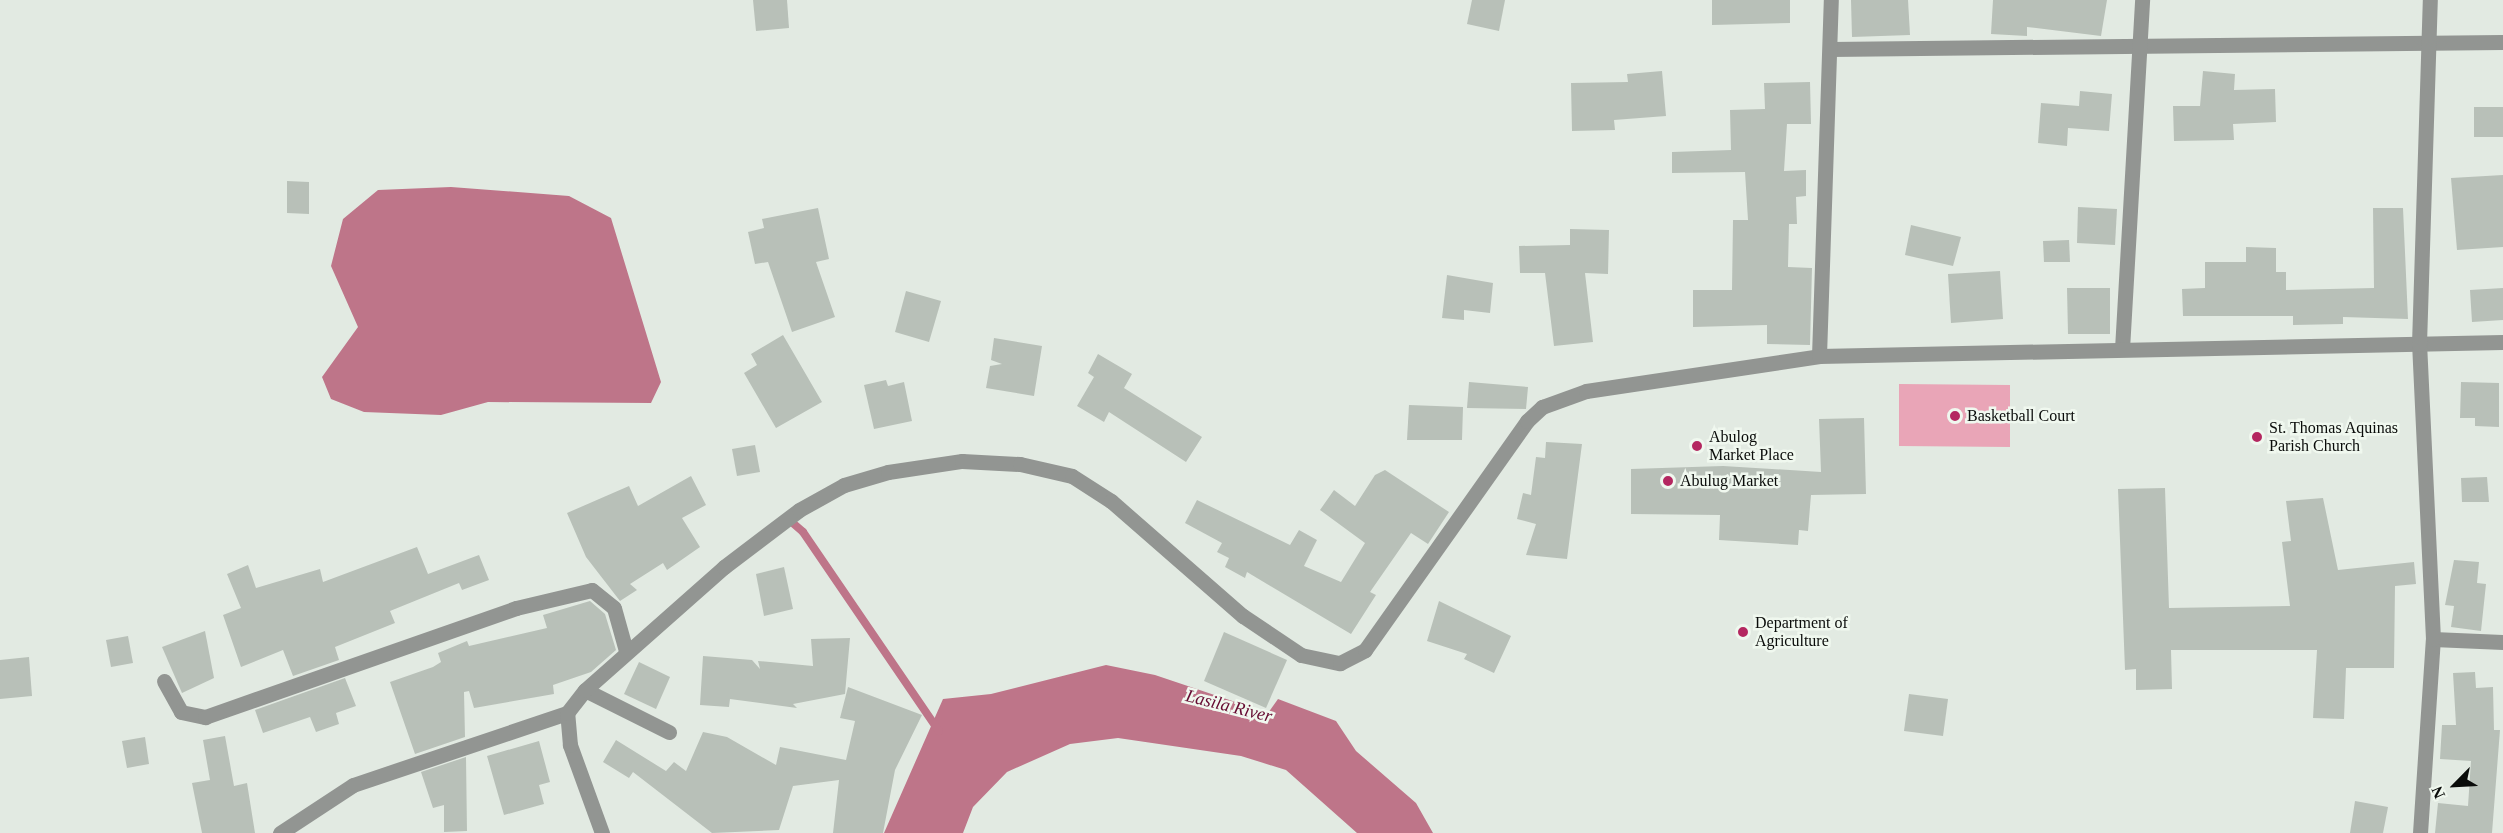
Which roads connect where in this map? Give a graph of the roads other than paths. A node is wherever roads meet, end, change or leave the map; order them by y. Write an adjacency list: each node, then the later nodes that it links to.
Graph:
1 (1831, 0): 7 (street)
2 (2142, 0): 6 (street)
3 (2430, 0): 5 (street)
4 (2503, 42): 5 (street)
5 (2430, 46): 6 (street); 9 (street)
6 (2142, 48): 7 (street); 10 (street)
7 (1830, 49): 11 (street)
8 (2503, 342): 9 (street)
9 (2419, 344): 10 (street); 12 (street)
10 (2122, 350): 11 (street)
11 (1819, 356): 14 (street)
12 (2433, 639): 13 (street); 21 (street)
13 (2503, 642)
14 (626, 651): 15 (street); 16 (street)
15 (164, 681)
16 (585, 690): 17 (street); 18 (street)
17 (567, 713): 19 (street); 20 (street)
18 (669, 732)
19 (280, 833)
20 (602, 833)
21 (2421, 833)

